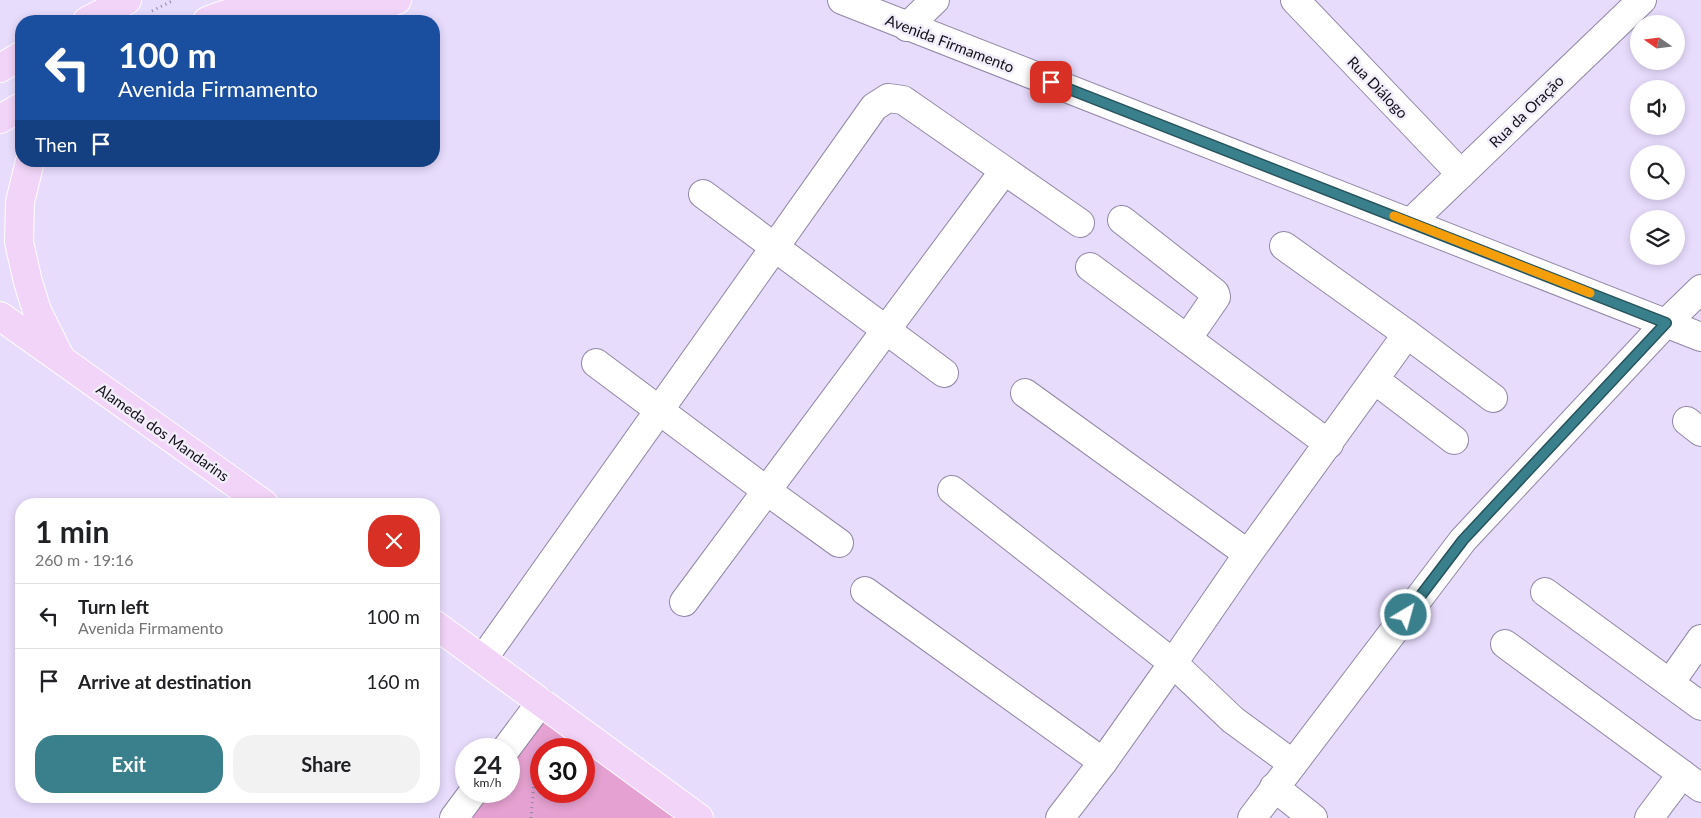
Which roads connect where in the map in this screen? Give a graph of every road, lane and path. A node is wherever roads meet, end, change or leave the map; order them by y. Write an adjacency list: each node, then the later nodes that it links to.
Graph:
1 (128, 0): 8 (main road)
2 (397, 0): 7 (main road)
3 (842, 0): 10 (street, Avenida Firmamento)
4 (935, 0): 10 (street)
5 (1294, 0): 17 (street, Rua Diálogo)
6 (1642, 0): 17 (street, Rua da Oração)
7 (332, 2): 9 (main road)
8 (99, 15)
9 (221, 15)
10 (907, 26): 20 (street, Avenida Firmamento)
11 (15, 59): 12 (main road)
12 (0, 68)
13 (15, 110): 14 (main road)
14 (0, 119)
15 (29, 167): 32 (main road, Alameda dos Mandarins)
16 (1004, 171): 21 (street); 23 (street); 28 (street)
17 (1461, 174): 20 (street, Rua da Oração)
18 (703, 194): 23 (street)
19 (1122, 220): 31 (street)
20 (1411, 222): 27 (street, Avenida Firmamento)
21 (1080, 223)
22 (1284, 246): 29 (street)
23 (775, 248): 28 (street); 38 (street)
24 (1090, 267): 31 (street)
25 (1701, 289): 27 (street)
26 (0, 316): 32 (main road, Alameda dos Mandarins)
27 (1666, 323): 30 (street, Avenida Firmamento); 59 (street)
28 (886, 330): 34 (street); 42 (street)
29 (1407, 334): 35 (street); 37 (street)
30 (1701, 337)
31 (1186, 339): 40 (street)
32 (62, 360): 43 (main road, Alameda dos Mandarins)
33 (596, 363): 38 (street)
34 (944, 373)
35 (1375, 380): 39 (street); 40 (street)
36 (1026, 393): 45 (street)
37 (1492, 398)
38 (660, 410): 42 (street); 52 (street)
39 (1454, 440)
40 (1329, 444): 45 (street)
41 (952, 490): 53 (street)
42 (767, 491): 44 (street); 48 (street)
43 (256, 498)
44 (839, 543)
45 (1248, 554): 53 (street)
46 (865, 590): 58 (street)
47 (1545, 592): 54 (street)
48 (684, 602)
49 (440, 628): 52 (main road)
50 (1701, 639): 54 (street)
51 (1505, 644): 60 (street)
52 (483, 659): 55 (main road)
53 (1173, 662): 58 (street); 59 (street)
54 (1670, 684): 56 (street)
55 (540, 702): 57 (street); 66 (main road)
56 (1701, 706)
57 (514, 738)
58 (1102, 762): 67 (street)
59 (1293, 764): 61 (street)
60 (1691, 781): 70 (street)
61 (1274, 788): 68 (street); 69 (street)
62 (465, 803): 64 (street)
63 (532, 803): 65 (path)
64 (454, 818)
65 (531, 818)
66 (699, 818)
67 (1060, 818)
68 (1252, 818)
69 (1313, 818)
70 (1649, 818)

